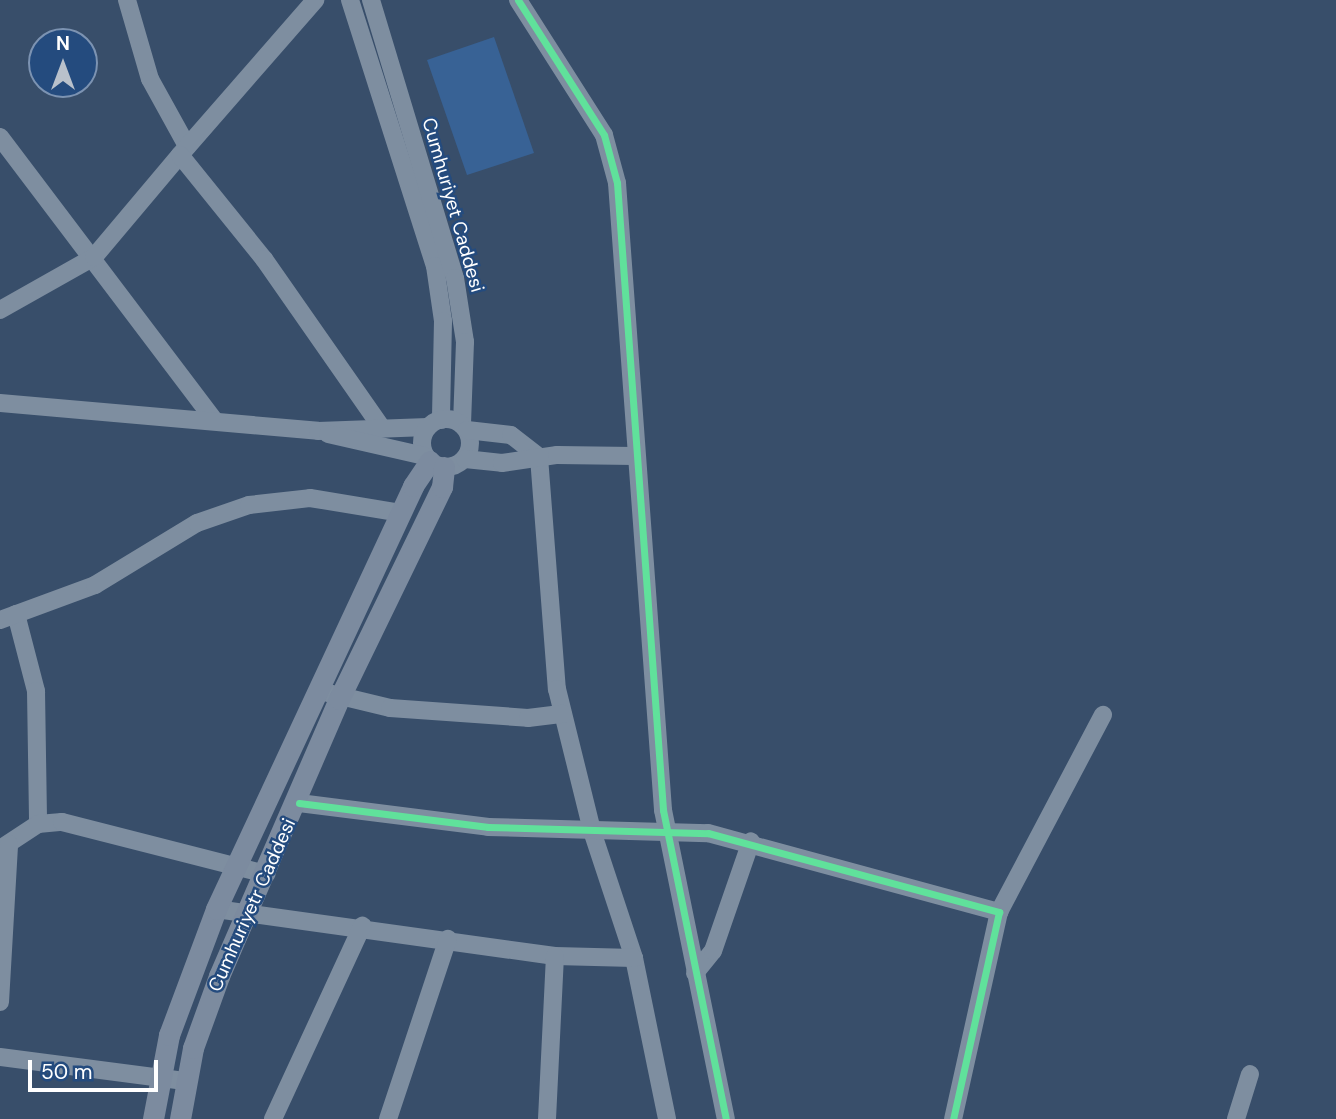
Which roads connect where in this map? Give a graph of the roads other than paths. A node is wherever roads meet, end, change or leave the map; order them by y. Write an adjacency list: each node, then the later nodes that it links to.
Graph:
1 (127, 0): 7 (street)
2 (315, 0): 7 (street)
3 (349, 0): 12 (street, Cumhuriyet Caddesi)
4 (371, 0): 14 (street, Cumhuriyet Caddesi)
5 (518, 0): 16 (street)
6 (0, 137): 8 (street)
7 (184, 150): 8 (street); 13 (street)
8 (94, 257): 9 (street); 11 (street)
9 (0, 310)
10 (0, 403): 11 (street)
11 (215, 421): 15 (street)
12 (434, 423): 13 (street); 14 (street); 19 (street, Cumhuriyet Caddesi)
13 (380, 425): 15 (street)
14 (464, 428): 17 (street); 18 (street, Cumhuriyet Caddesi)
15 (318, 431): 19 (street)
16 (634, 456): 17 (street); 27 (street)
17 (539, 457): 18 (street); 23 (street)
18 (465, 459): 19 (street)
19 (433, 461): 20 (main road); 22 (main road, Cumhuriyetr Caddesi)
20 (402, 513): 21 (street); 22 (main road)
21 (8, 617): 26 (street)
22 (330, 694): 23 (street); 25 (main road, Cumhuriyetr Caddesi); 31 (main road)
23 (563, 714): 28 (street)
24 (1103, 715): 34 (street)
25 (299, 803): 28 (street); 32 (main road, Cumhuriyetr Caddesi)
26 (38, 824): 30 (street); 31 (street)
27 (667, 832): 28 (street); 29 (street); 40 (street)
28 (593, 834): 39 (street)
29 (751, 841): 34 (street); 40 (street)
30 (4, 846): 41 (street)
31 (236, 867): 32 (street); 33 (main road)
32 (266, 874): 35 (main road, Cumhuriyetr Caddesi)
33 (216, 909): 35 (street); 44 (main road)
34 (999, 912): 53 (street)
35 (246, 913): 36 (street); 45 (main road, Cumhuriyetr Caddesi)
36 (362, 926): 37 (street); 48 (street)
37 (448, 939): 38 (street); 49 (street)
38 (555, 956): 39 (street); 50 (street)
39 (634, 958): 51 (street)
40 (695, 973): 52 (street)
41 (0, 1002)
42 (0, 1057): 44 (street)
43 (1250, 1074): 54 (street)
44 (160, 1080): 45 (street); 46 (main road)
45 (186, 1081): 47 (main road, Cumhuriyetr Caddesi)
46 (153, 1119)
47 (180, 1119)
48 (273, 1119)
49 (388, 1119)
50 (548, 1119)
51 (667, 1119)
52 (726, 1119)
53 (953, 1119)
54 (1236, 1119)

